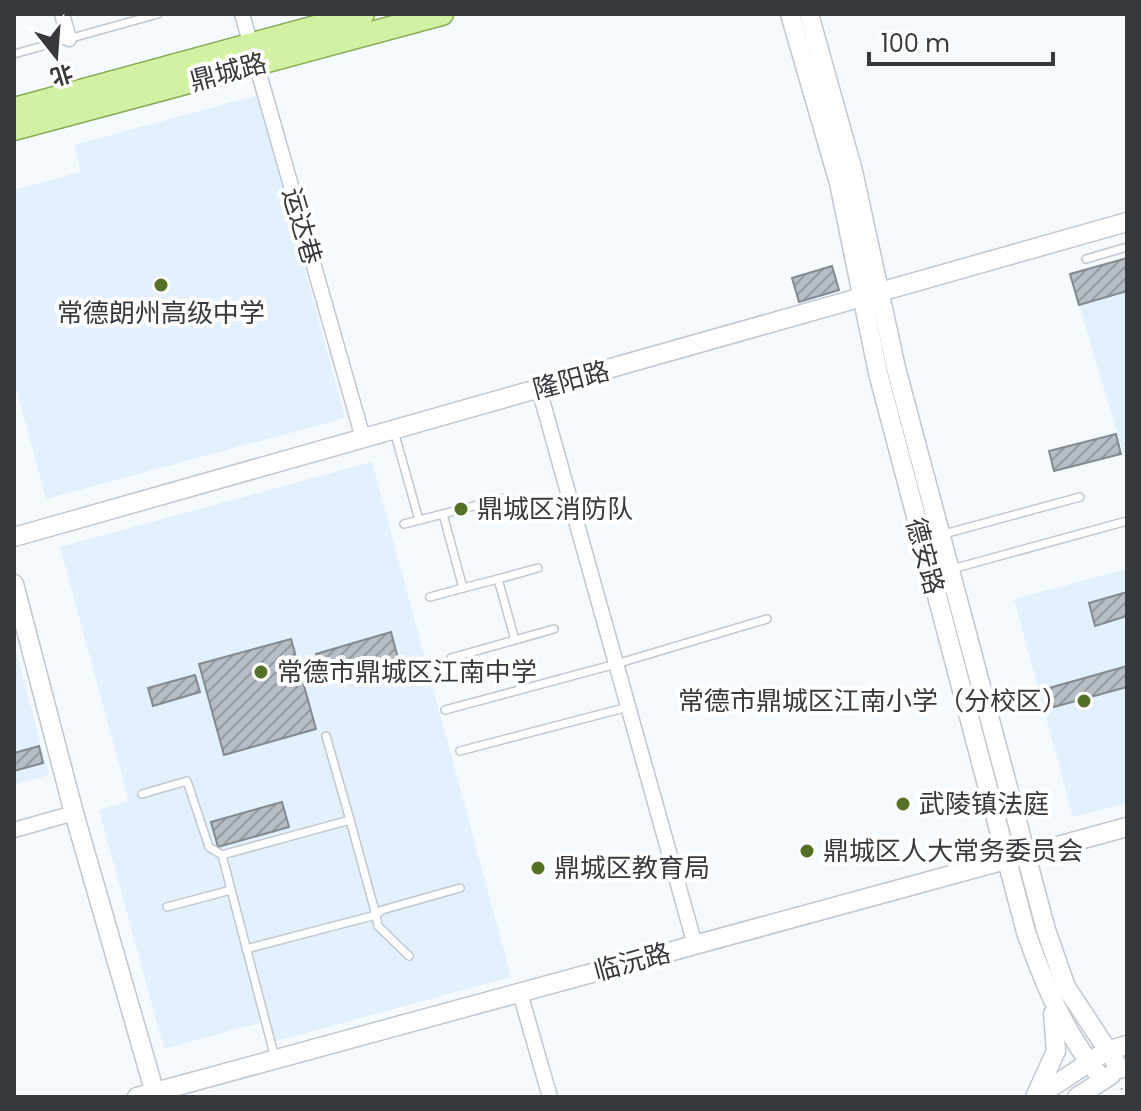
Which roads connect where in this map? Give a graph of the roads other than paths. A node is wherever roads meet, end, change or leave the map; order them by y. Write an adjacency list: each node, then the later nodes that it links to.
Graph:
1 (62, 14): 8 (street)
2 (158, 14): 8 (lane)
3 (242, 14): 10 (street, 运达巷)
4 (363, 14): 10 (main road, 鼎城路)
5 (442, 14): 10 (main road, 鼎城路)
6 (790, 14): 16 (street, 德安路)
7 (809, 14): 16 (street, 德安路)
8 (69, 39): 9 (lane)
9 (14, 54)
10 (252, 55): 11 (main road, 鼎城路); 12 (main road, 鼎城路); 19 (street, 运达巷)
11 (14, 109)
12 (14, 129)
13 (1126, 226): 16 (street, 隆阳路)
14 (1127, 247): 15 (lane)
15 (1086, 259)
16 (871, 297): 17 (street, 隆阳路); 26 (street, 德安路); 50 (street, 德安路)
17 (539, 389): 18 (street, 隆阳路); 38 (street)
18 (394, 429): 19 (street, 隆阳路); 23 (lane)
19 (363, 438): 27 (street, 隆阳路)
20 (1080, 497): 26 (lane)
21 (505, 498): 22 (lane)
22 (443, 514): 23 (lane); 32 (lane)
23 (419, 520): 25 (lane)
24 (1127, 521): 29 (lane)
25 (404, 524)
26 (940, 535): 29 (street, 德安路)
27 (14, 537)
28 (538, 568): 30 (lane)
29 (949, 569): 49 (street, 德安路)
30 (498, 579): 32 (lane); 36 (lane)
31 (14, 584): 44 (street)
32 (463, 588): 33 (lane)
33 (430, 597)
34 (767, 619): 38 (lane)
35 (554, 629): 36 (lane)
36 (515, 640): 37 (lane)
37 (451, 658)
38 (616, 664): 39 (street); 40 (lane)
39 (628, 707): 42 (lane); 55 (street)
40 (445, 710)
41 (326, 736): 45 (lane)
42 (460, 751)
43 (142, 794): 48 (lane)
44 (74, 813): 47 (street); 66 (street)
45 (350, 820): 48 (lane); 54 (lane)
46 (1127, 827): 49 (street, 临沅路)
47 (14, 830)
48 (222, 855): 52 (lane)
49 (1024, 855): 50 (street, 临沅路); 61 (street, 德安路)
50 (1005, 860): 55 (street, 临沅路); 58 (street, 德安路)
51 (460, 888): 54 (lane)
52 (231, 890): 53 (lane); 56 (lane)
53 (167, 907)
54 (376, 915): 56 (lane); 57 (lane)
55 (695, 945): 59 (street, 临沅路)
56 (246, 949): 62 (lane)
57 (409, 956)
58 (1045, 988): 63 (street, 德安路); 68 (street)
59 (520, 993): 62 (street, 临沅路); 67 (street)
60 (1127, 1045): 61 (street)
61 (1106, 1051): 63 (street); 64 (street, 德安路)
62 (275, 1060): 66 (street, 临沅路)
63 (1088, 1063): 65 (street, 德安路); 68 (street)
64 (1123, 1067): 65 (street)
65 (1103, 1080): 69 (street)
66 (149, 1095)
67 (550, 1097)
68 (1036, 1097)
69 (1077, 1097)

